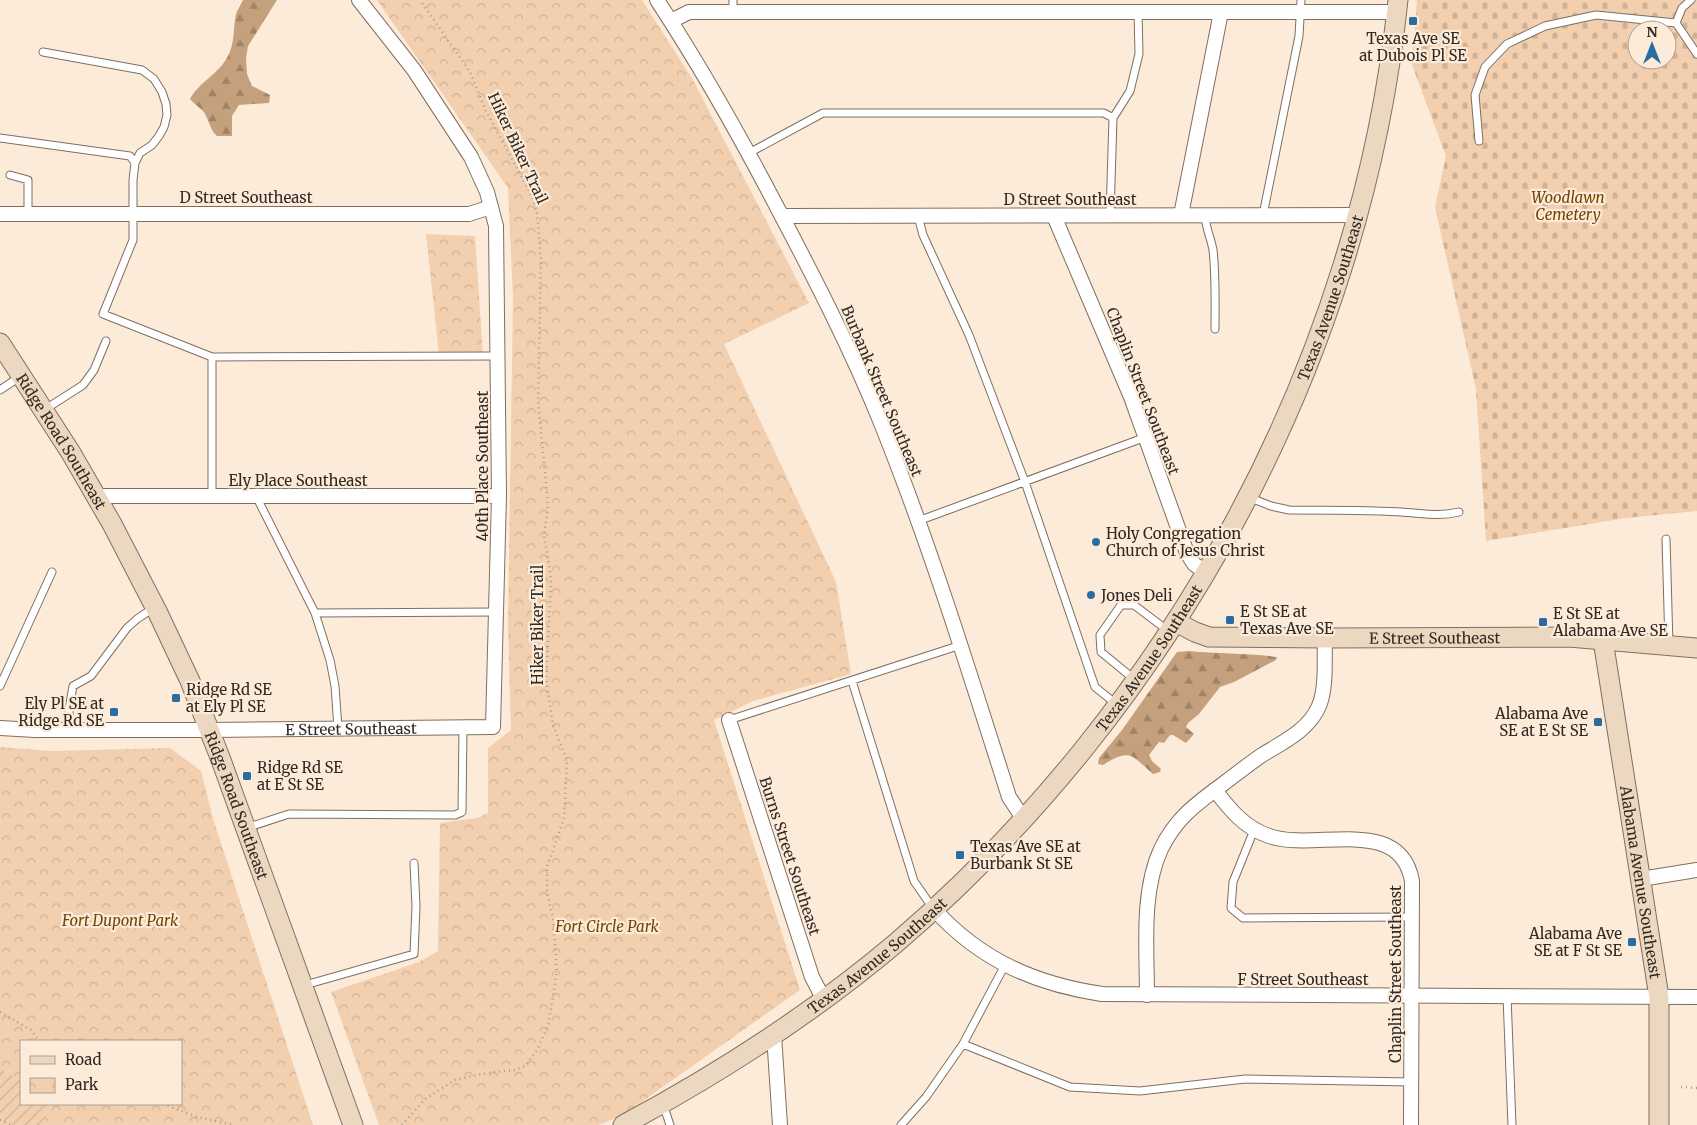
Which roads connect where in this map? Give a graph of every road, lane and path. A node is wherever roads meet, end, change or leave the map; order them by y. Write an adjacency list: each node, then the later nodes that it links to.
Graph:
1 (359, 0): 22 (street)
2 (420, 0): 104 (path, Hiker Biker Trail)
3 (656, 0): 12 (street, Burbank Street Southeast)
4 (1691, 0): 11 (lane)
5 (733, 6): 8 (street); 12 (street)
6 (1300, 6): 7 (street); 9 (street); 29 (lane)
7 (1398, 6): 30 (main road, Texas Avenue Southeast)
8 (1138, 12): 9 (street); 16 (lane)
9 (1221, 12): 27 (street)
10 (1646, 20): 18 (lane)
11 (1677, 20)
12 (671, 21): 19 (street, Burbank Street Southeast)
13 (1677, 24): 15 (lane)
14 (43, 52): 20 (lane)
15 (1697, 54)
16 (1113, 118): 19 (lane); 26 (lane)
17 (0, 138): 20 (lane)
18 (1479, 141)
19 (749, 153): 31 (street, Burbank Street Southeast)
20 (135, 163): 25 (lane)
21 (10, 175): 24 (lane)
22 (491, 207): 25 (street, D Street Southeast); 37 (street, 40th Place Southeast)
23 (0, 214): 24 (street, D Street Southeast)
24 (28, 214): 25 (street, D Street Southeast)
25 (132, 214): 38 (lane)
26 (1110, 215): 27 (street, D Street Southeast); 33 (street, D Street Southeast)
27 (1181, 215): 28 (street, D Street Southeast)
28 (1205, 215): 29 (street, D Street Southeast); 34 (lane)
29 (1263, 215): 30 (street, D Street Southeast)
30 (1357, 215): 48 (main road, Texas Avenue Southeast)
31 (782, 216): 32 (street, D Street Southeast); 50 (street, Burbank Street Southeast)
32 (918, 216): 33 (street, D Street Southeast); 43 (lane)
33 (1054, 216): 42 (street, Chaplin Street Southeast)
34 (1215, 330)
35 (106, 341): 41 (lane)
36 (0, 343): 39 (main road, Ridge Road Southeast)
37 (498, 356): 38 (lane); 47 (street, 40th Place Southeast)
38 (212, 357): 45 (lane)
39 (21, 376): 40 (lane); 41 (main road, Ridge Road Southeast)
40 (0, 390)
41 (44, 410): 44 (main road, Ridge Road Southeast)
42 (1146, 437): 43 (lane); 53 (street, Chaplin Street Southeast)
43 (1025, 482): 50 (lane); 66 (lane)
44 (97, 496): 45 (street, Ely Place Southeast); 54 (main road, Ridge Road Southeast)
45 (212, 496): 46 (street, Ely Place Southeast)
46 (256, 496): 47 (street, Ely Place Southeast); 56 (lane)
47 (499, 496): 55 (street, 40th Place Southeast)
48 (1248, 497): 49 (lane); 53 (main road, Texas Avenue Southeast)
49 (1459, 512)
50 (918, 521): 60 (street, Burbank Street Southeast)
51 (1666, 539): 61 (lane)
52 (52, 572): 65 (lane)
53 (1206, 573): 57 (main road, Texas Avenue Southeast)
54 (155, 608): 72 (lane); 73 (main road, Ridge Road Southeast)
55 (496, 612): 56 (lane); 68 (street, 40th Place Southeast)
56 (315, 613): 71 (lane)
57 (1173, 627): 58 (main road, E Street Southeast); 64 (main road, Texas Avenue Southeast); 64 (lane)
58 (1325, 638): 59 (main road, E Street Southeast); 74 (street)
59 (1603, 640): 61 (main road, E Street Southeast); 80 (main road, Alabama Avenue Southeast)
60 (961, 645): 63 (lane); 75 (street, Burbank Street Southeast)
61 (1669, 646): 62 (main road, E Street Southeast)
62 (1697, 648)
63 (852, 680): 67 (lane); 81 (lane)
64 (1136, 681): 66 (main road, Texas Avenue Southeast)
65 (0, 686)
66 (1118, 705): 75 (main road, Texas Avenue Southeast)
67 (729, 720): 90 (street, Burns Street Southeast)
68 (494, 726): 69 (street, E Street Southeast)
69 (463, 727): 71 (street, E Street Southeast); 76 (lane)
70 (0, 728): 72 (street)
71 (338, 728): 73 (street, E Street Southeast)
72 (68, 730): 73 (street)
73 (210, 730): 76 (main road, Ridge Road Southeast)
74 (1215, 790): 77 (street, Chaplin Street Southeast); 85 (street)
75 (1023, 818): 81 (main road, Texas Avenue Southeast)
76 (246, 828): 84 (main road, Ridge Road Southeast)
77 (1254, 830): 82 (street, Chaplin Street Southeast); 82 (lane)
78 (414, 863): 84 (lane)
79 (1697, 870): 80 (street)
80 (1641, 879): 88 (main road, Alabama Avenue Southeast)
81 (934, 910): 83 (street, F Street Southeast); 90 (main road, Texas Avenue Southeast)
82 (1412, 917): 86 (street, Chaplin Street Southeast)
83 (1005, 965): 85 (street, F Street Southeast); 94 (lane)
84 (303, 986): 103 (main road, Ridge Road Southeast)
85 (1147, 995): 86 (street, F Street Southeast)
86 (1412, 996): 87 (street, F Street Southeast); 95 (street, Chaplin Street Southeast)
87 (1507, 996): 88 (street, F Street Southeast); 110 (lane)
88 (1659, 996): 89 (street, F Street Southeast); 111 (main road, Alabama Avenue Southeast)
89 (1697, 996)
90 (824, 1000): 92 (main road, Texas Avenue Southeast)
91 (0, 1012): 93 (path)
92 (774, 1035): 98 (main road, Texas Avenue Southeast); 107 (street)
93 (38, 1040)
94 (963, 1044): 95 (lane); 108 (lane)
95 (1412, 1082): 109 (street, Chaplin Street Southeast)
96 (1681, 1087): 97 (path)
97 (1697, 1088)
98 (663, 1104): 105 (main road, Texas Avenue Southeast); 106 (lane)
99 (166, 1105): 102 (path)
100 (0, 1120): 101 (path)
101 (12, 1125)
102 (234, 1125)
103 (353, 1125)
104 (402, 1125)
105 (623, 1125)
106 (670, 1125)
107 (780, 1125)
108 (901, 1125)
109 (1411, 1125)
110 (1512, 1125)
111 (1659, 1125)

